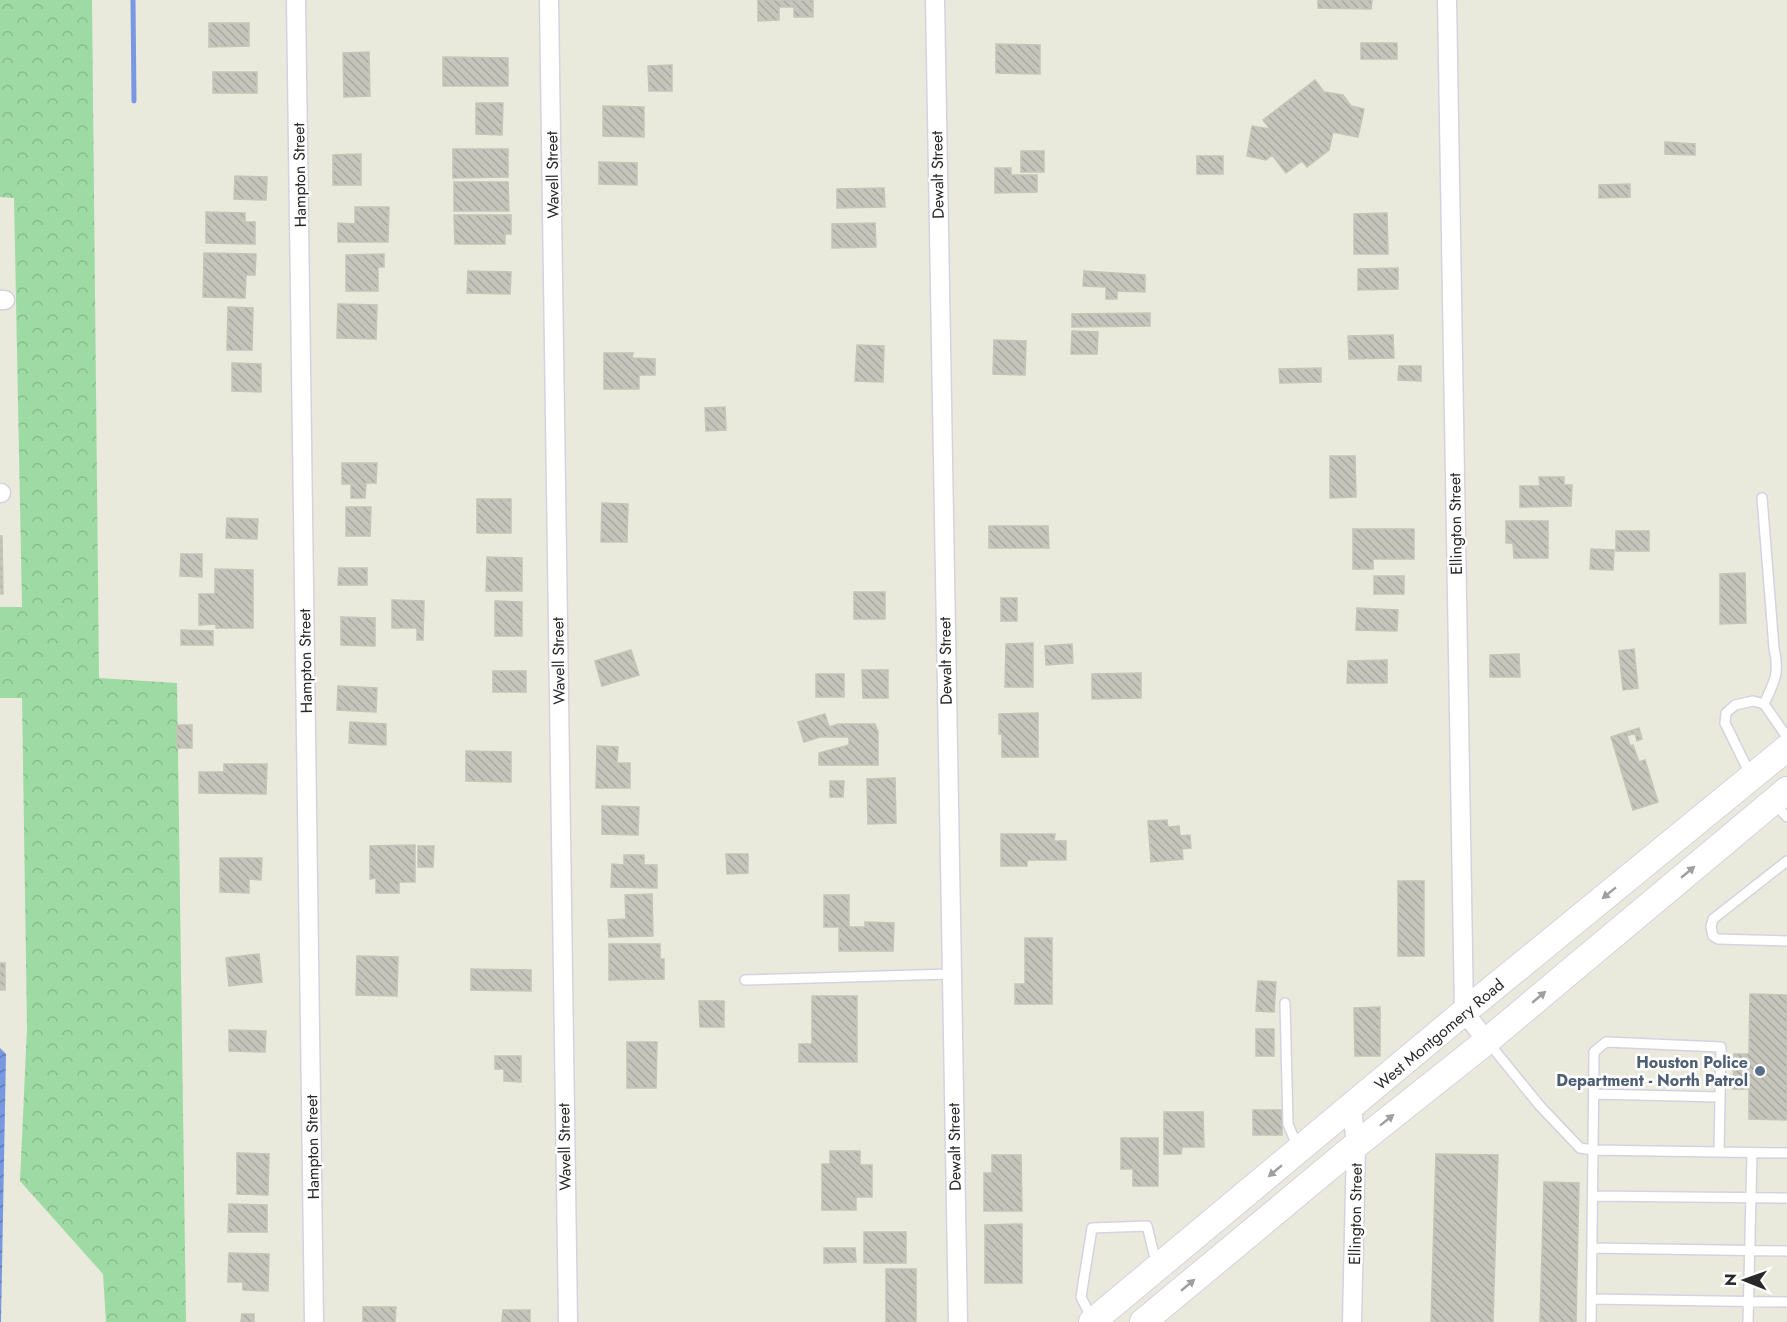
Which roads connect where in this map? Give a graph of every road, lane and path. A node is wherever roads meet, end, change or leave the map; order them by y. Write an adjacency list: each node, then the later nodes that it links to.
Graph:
1 (296, 0): 38 (street, Hampton Street)
2 (549, 0): 39 (street, Wavell Street)
3 (935, 0): 13 (street, Dewalt Street)
4 (1448, 0): 16 (street, Ellington Street)
5 (1762, 498): 6 (lane)
6 (1764, 704): 7 (lane); 9 (lane)
7 (1787, 737)
8 (1787, 748): 9 (main road, West Montgomery Road)
9 (1751, 776): 10 (main road); 16 (main road, West Montgomery Road, one-way to 16)
10 (1782, 803): 17 (main road, West Montgomery Road, one-way to 10)
11 (1787, 861): 12 (lane)
12 (1787, 941)
13 (950, 974): 14 (lane); 40 (street, Dewalt Street)
14 (745, 980)
15 (1285, 1003): 23 (lane)
16 (1464, 1012): 17 (street); 20 (main road, West Montgomery Road)
17 (1487, 1041): 21 (main road, West Montgomery Road, one-way to 17); 22 (lane)
18 (1594, 1094): 19 (lane); 19 (lane); 22 (lane)
19 (1720, 1097): 24 (lane)
20 (1352, 1107): 21 (street, Ellington Street); 23 (main road, West Montgomery Road)
21 (1356, 1145): 37 (main road, West Montgomery Road, one-way to 21); 42 (street, Ellington Street)
22 (1593, 1150): 24 (lane); 27 (lane)
23 (1299, 1151): 33 (main road, West Montgomery Road, one-way to 33)
24 (1719, 1152): 25 (lane)
25 (1752, 1153): 26 (lane); 28 (lane)
26 (1787, 1153)
27 (1593, 1196): 28 (lane); 30 (lane)
28 (1751, 1198): 29 (lane); 31 (lane)
29 (1787, 1198)
30 (1592, 1248): 31 (lane); 34 (lane)
31 (1749, 1251): 32 (lane); 35 (lane)
32 (1787, 1251)
33 (1157, 1268): 41 (main road, West Montgomery Road); 41 (lane)
34 (1592, 1299): 35 (lane); 43 (lane)
35 (1748, 1301): 36 (lane); 44 (lane)
36 (1787, 1302)
37 (1152, 1319)
38 (314, 1322)
39 (568, 1322)
40 (958, 1322)
41 (1093, 1322)
42 (1352, 1322)
43 (1591, 1322)
44 (1748, 1322)

